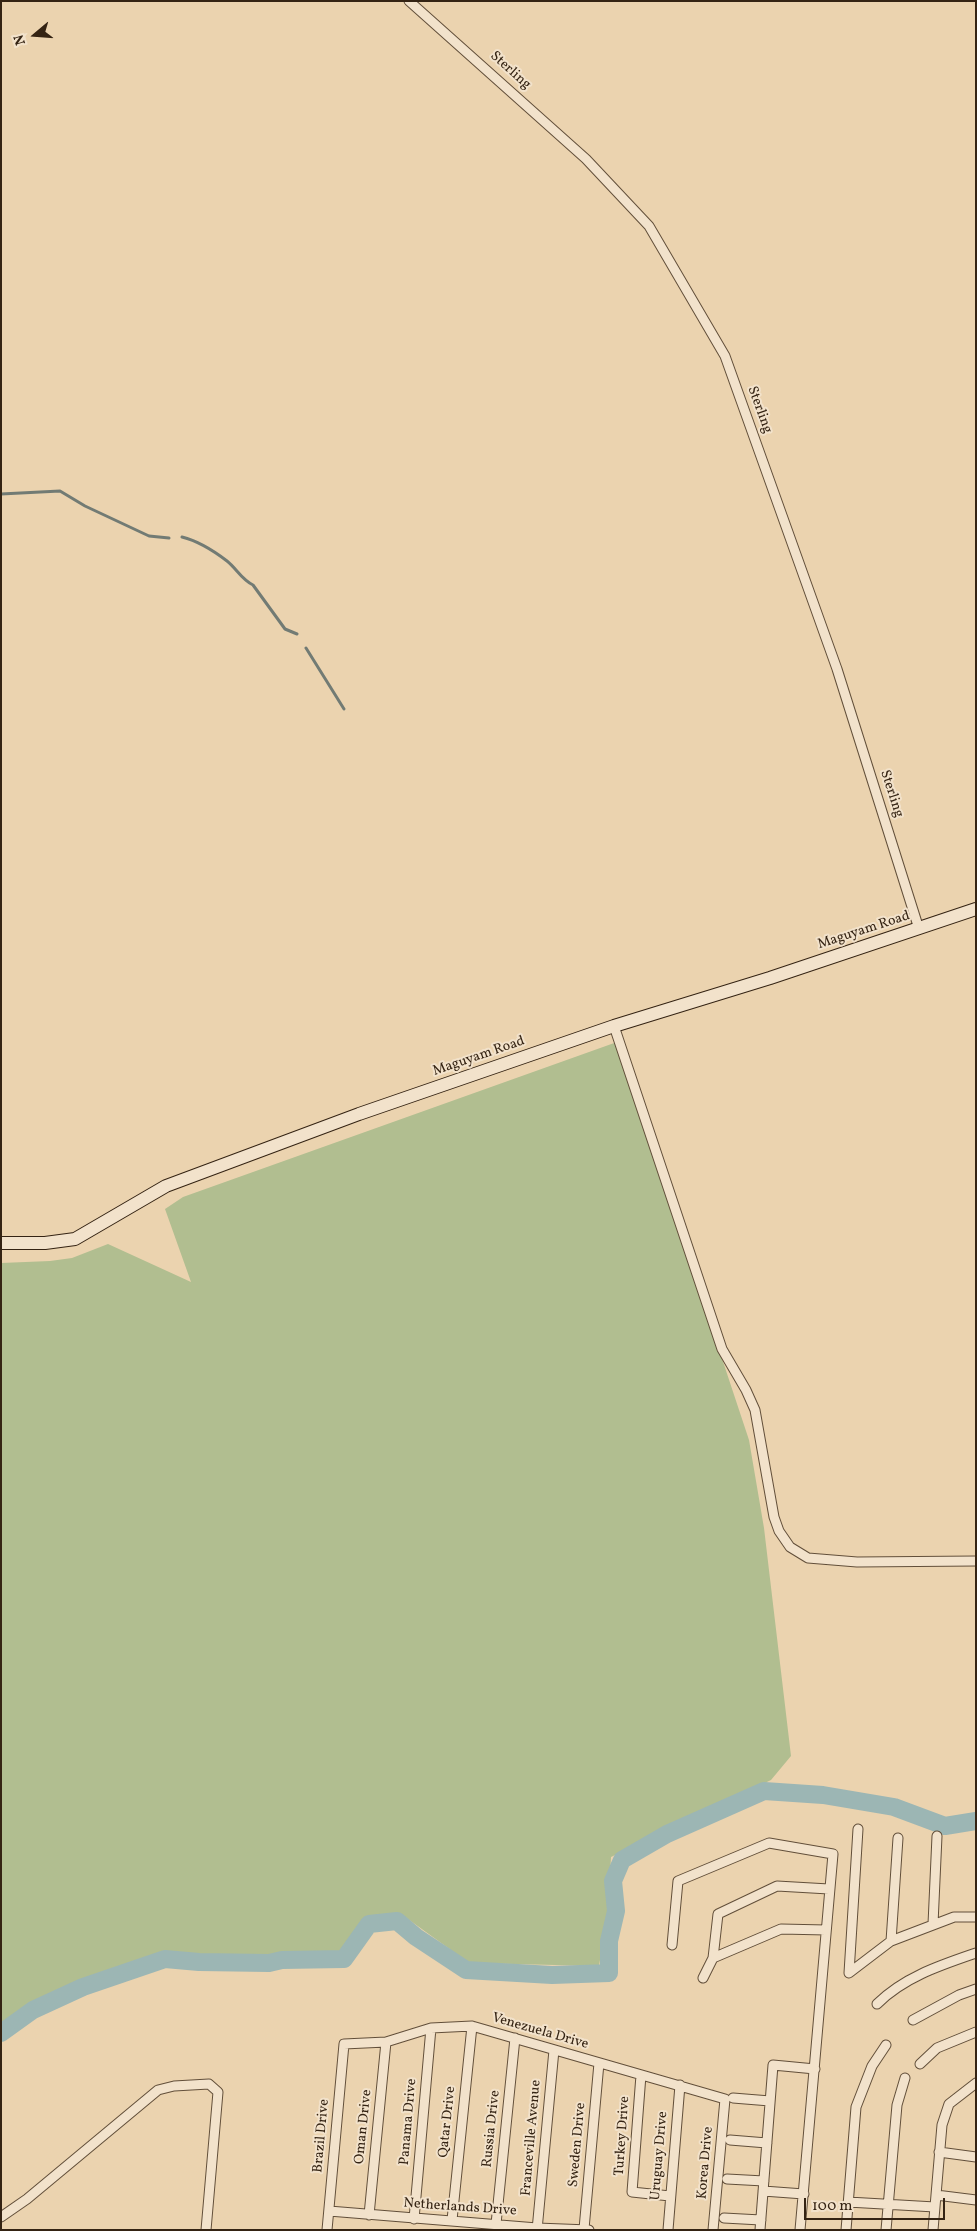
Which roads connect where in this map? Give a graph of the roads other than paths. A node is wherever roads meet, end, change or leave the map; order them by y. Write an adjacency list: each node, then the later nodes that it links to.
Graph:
1 (409, 1): 3 (street, Sterling)
2 (976, 909): 3 (main road, Maguyam Road)
3 (920, 929): 4 (main road, Maguyam Road)
4 (614, 1026): 5 (main road, Maguyam Road); 6 (street)
5 (1, 1243)
6 (976, 1561)
7 (858, 1829): 14 (street)
8 (937, 1836): 12 (street)
9 (898, 1838): 14 (street)
10 (830, 1888): 13 (street); 15 (street); 17 (street)
11 (976, 1918): 12 (street)
12 (932, 1924): 14 (street)
13 (826, 1930): 17 (street); 32 (street)
14 (891, 1941)
15 (672, 1944)
16 (976, 1953): 20 (street)
17 (713, 1958): 18 (street)
18 (703, 1978)
19 (976, 1989): 21 (street)
20 (877, 2004)
21 (913, 2020)
22 (472, 2026): 23 (street, Venezuela Drive); 25 (street, Venezuela Drive); 57 (street, Qatar Drive)
23 (431, 2028): 26 (street, Venezuela Drive); 56 (street, Panama Drive)
24 (976, 2032): 31 (street)
25 (515, 2038): 29 (street, Venezuela Drive); 58 (street, Russia Drive)
26 (386, 2042): 27 (street, Venezuela Drive); 53 (street, Oman Drive)
27 (344, 2044): 52 (street, Brazil Drive)
28 (886, 2046): 49 (street)
29 (554, 2050): 30 (street, Venezuela Drive); 60 (street, Franceville Avenue)
30 (599, 2063): 33 (street, Venezuela Drive); 61 (street, Sweden Drive)
31 (920, 2064)
32 (815, 2069): 38 (street); 45 (street)
33 (641, 2075): 36 (street, Venezuela Drive); 46 (street, Turkey Drive)
34 (905, 2078): 50 (street)
35 (976, 2083): 41 (street)
36 (680, 2085): 37 (street, Venezuela Drive); 46 (street, Uruguay Drive)
37 (729, 2099): 38 (street, Venezuela Drive); 66 (street, Korea Drive)
38 (770, 2101): 40 (street)
39 (730, 2140): 40 (street)
40 (767, 2143): 44 (street)
41 (939, 2152): 42 (street); 47 (street)
42 (976, 2157)
43 (727, 2179): 44 (street)
44 (763, 2186): 45 (street); 59 (street)
45 (804, 2194): 67 (street)
46 (670, 2196): 65 (street, Uruguay Drive)
47 (936, 2196): 48 (street); 51 (street)
48 (976, 2200)
49 (848, 2202): 50 (street); 68 (street)
50 (888, 2204): 51 (street); 69 (street)
51 (935, 2207): 70 (street)
52 (329, 2212): 53 (street, Netherlands Drive); 63 (street, Brazil Drive)
53 (369, 2215): 56 (street, Netherlands Drive)
54 (1, 2217): 62 (street)
55 (724, 2218): 59 (street)
56 (414, 2219): 57 (street, Netherlands Drive)
57 (452, 2220): 58 (street, Netherlands Drive)
58 (496, 2224): 60 (street, Netherlands Drive)
59 (760, 2225)
60 (537, 2229): 61 (street, Netherlands Drive)
61 (584, 2229): 64 (street, Netherlands Drive)
62 (206, 2230)
63 (327, 2230)
64 (589, 2230)
65 (668, 2230)
66 (714, 2230)
67 (800, 2230)
68 (846, 2230)
69 (886, 2230)
70 (933, 2230)

